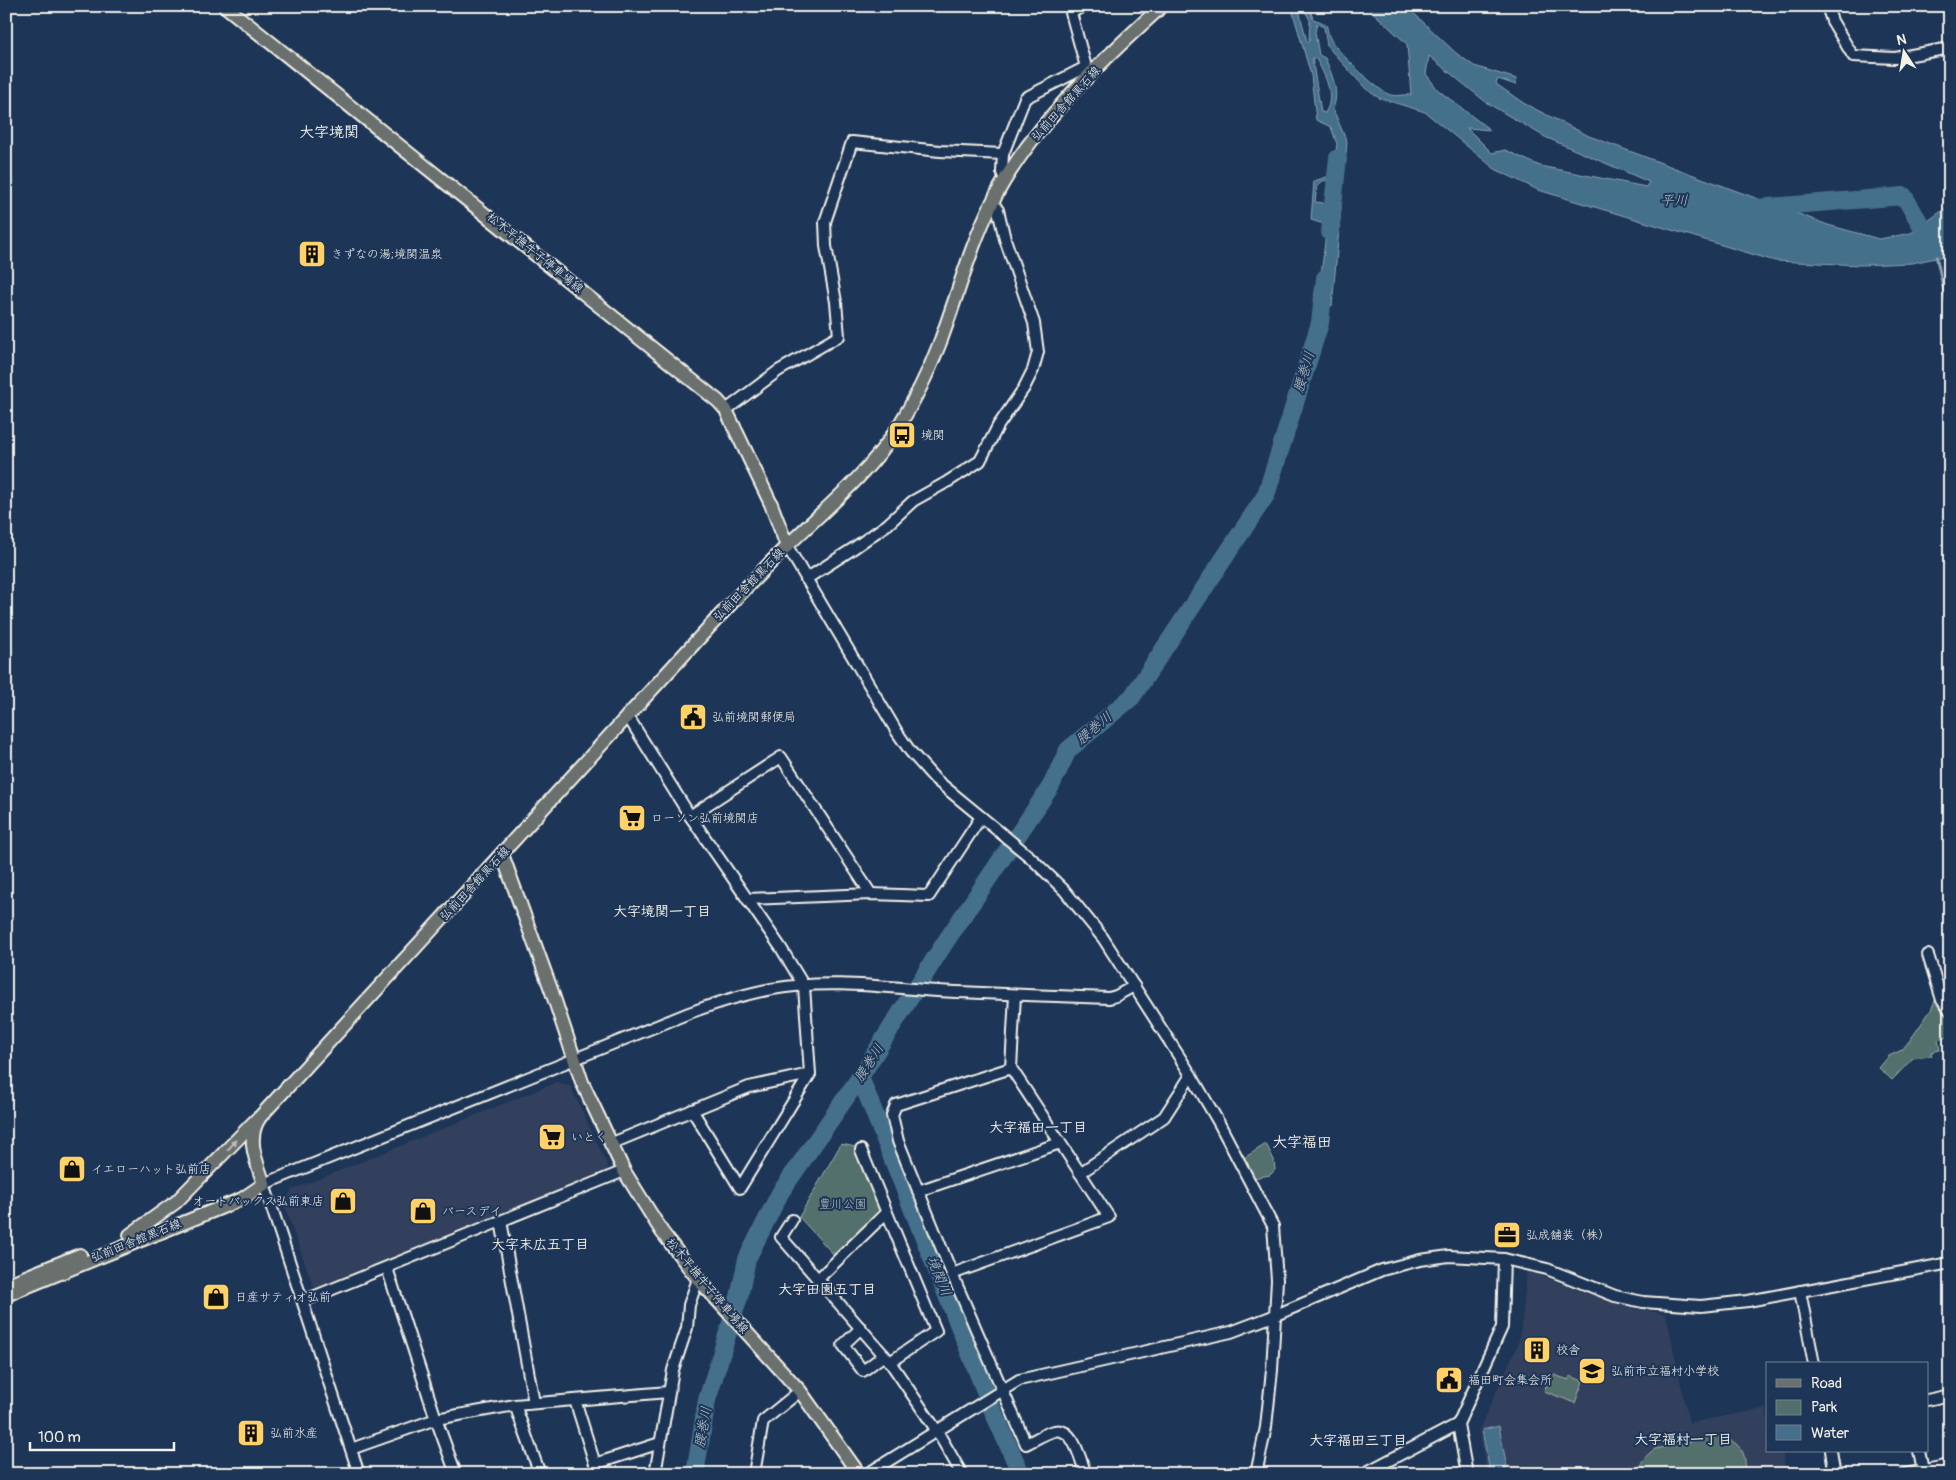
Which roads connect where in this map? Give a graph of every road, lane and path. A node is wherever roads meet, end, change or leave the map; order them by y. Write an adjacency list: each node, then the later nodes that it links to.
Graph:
1 (225, 6): 10 (main road, 松木平撫牛子停車場線)
2 (1082, 6): 6 (street)
3 (1162, 6): 6 (main road, 弘前田舎館黒石線)
4 (1827, 6): 5 (street)
5 (1950, 48)
6 (1089, 71): 7 (street); 8 (main road, 弘前田舎館黒石線)
7 (1003, 154): 8 (street); 10 (street)
8 (1005, 180): 9 (main road, 弘前田舎館黒石線)
9 (992, 202): 11 (main road, 弘前田舎館黒石線); 12 (street)
10 (726, 410): 11 (main road, 松木平撫牛子停車場線)
11 (787, 546): 12 (street); 13 (main road, 弘前田舎館黒石線)
12 (806, 579): 15 (street)
13 (627, 715): 14 (street); 16 (main road, 弘前田舎館黒石線)
14 (690, 816): 17 (street); 18 (street)
15 (981, 817): 17 (street); 21 (street)
16 (502, 854): 24 (main road, 松木平撫牛子停車場線); 29 (main road, 弘前田舎館黒石線)
17 (871, 894): 18 (street)
18 (748, 899): 20 (street)
19 (1928, 955): 23 (street)
20 (804, 986): 22 (street); 24 (street); 26 (street)
21 (1134, 986): 22 (street); 27 (street)
22 (1016, 995): 25 (street)
23 (1950, 1011)
24 (574, 1060): 31 (main road, 松木平撫牛子停車場線); 35 (street)
25 (1010, 1068): 30 (street); 36 (street)
26 (810, 1074): 28 (street); 28 (street)
27 (1191, 1075): 34 (street); 51 (street)
28 (692, 1110): 31 (street)
29 (260, 1118): 35 (main road, 弘前田舎館黒石線); 40 (main road, 弘前田舎館黒石線, one-way to 29)
30 (1060, 1143): 34 (street); 36 (street)
31 (610, 1144): 33 (main road, 松木平撫牛子停車場線)
32 (861, 1150): 37 (street)
33 (624, 1171): 39 (street); 45 (main road, 松木平撫牛子停車場線)
34 (1080, 1173): 44 (street)
35 (264, 1184): 40 (main road, 弘前田舎館黒石線); 49 (main road, 弘前田舎館黒石線); 50 (street)
36 (918, 1191): 44 (street)
37 (886, 1213): 46 (street); 53 (street)
38 (792, 1220): 46 (street)
39 (501, 1221): 43 (street); 61 (street)
40 (130, 1235): 47 (main road, 弘前田舎館黒石線)
41 (1504, 1259): 48 (street); 51 (street); 64 (street)
42 (1950, 1263): 48 (street)
43 (387, 1268): 50 (street); 63 (street)
44 (952, 1274): 55 (street)
45 (698, 1279): 56 (main road, 松木平撫牛子停車場線); 57 (street)
46 (818, 1279): 52 (street)
47 (6, 1285)
48 (1800, 1291): 54 (street)
49 (6, 1295)
50 (303, 1301): 67 (street)
51 (1276, 1315): 55 (street); 82 (street)
52 (861, 1328): 53 (street); 53 (street)
53 (887, 1359): 65 (street)
54 (1814, 1362)
55 (1001, 1390): 65 (street); 81 (street)
56 (800, 1391): 77 (street); 78 (main road, 松木平撫牛子停車場線)
57 (668, 1392): 59 (street); 66 (street)
58 (1950, 1395): 60 (street)
59 (575, 1400): 61 (street); 66 (street)
60 (1928, 1400)
61 (534, 1403): 62 (street)
62 (515, 1404): 63 (street); 75 (street)
63 (436, 1419): 67 (street); 74 (street)
64 (1458, 1424): 71 (street); 84 (street)
65 (937, 1431): 79 (street); 80 (street)
66 (660, 1443): 76 (street)
67 (351, 1449): 73 (street)
68 (1831, 1452): 85 (street)
69 (1920, 1452): 72 (street)
70 (1950, 1465): 72 (street)
71 (1382, 1469): 83 (street)
72 (1923, 1470): 86 (street)
73 (359, 1474)
74 (456, 1474)
75 (540, 1474)
76 (655, 1474)
77 (754, 1474)
78 (859, 1474)
79 (867, 1474)
80 (962, 1474)
81 (1086, 1474)
82 (1256, 1474)
83 (1363, 1474)
84 (1467, 1474)
85 (1835, 1474)
86 (1905, 1474)

